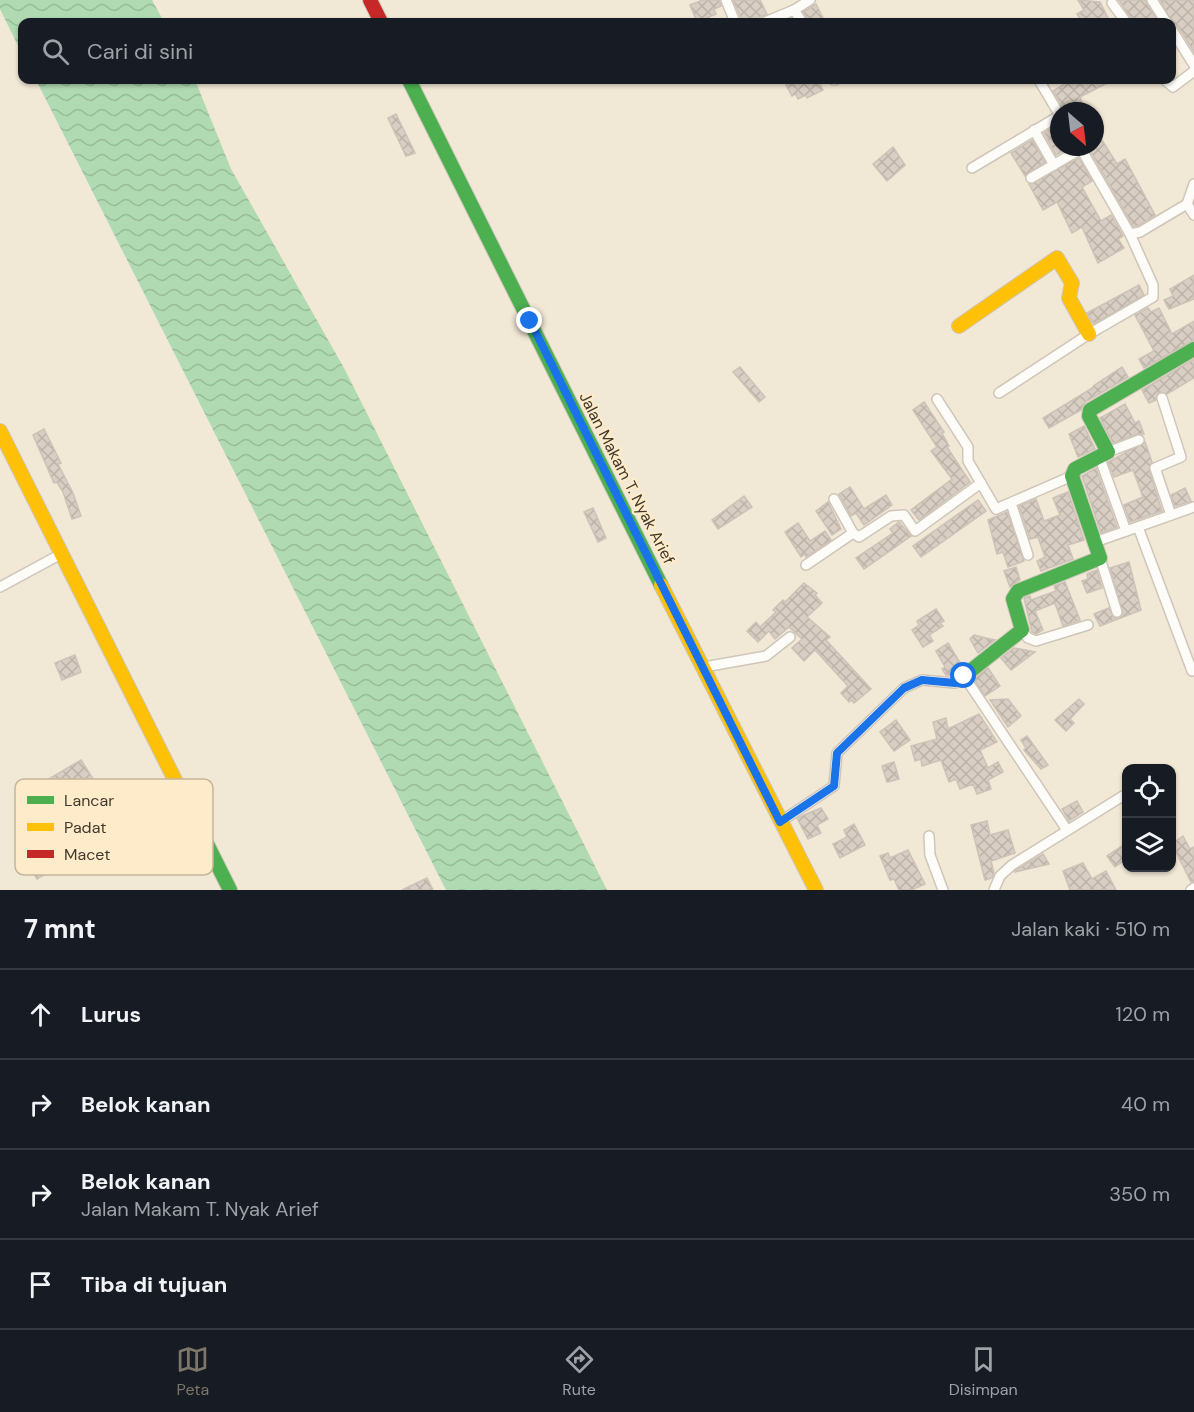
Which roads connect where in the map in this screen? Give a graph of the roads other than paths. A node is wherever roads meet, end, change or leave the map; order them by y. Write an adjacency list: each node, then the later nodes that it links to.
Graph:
1 (370, 0): 7 (street)
2 (726, 0): 8 (street)
3 (810, 0): 6 (street)
4 (1152, 0): 12 (street)
5 (1112, 3): 11 (street)
6 (794, 10): 9 (street); 10 (street)
7 (379, 18)
8 (733, 18)
9 (775, 18)
10 (799, 18)
11 (1123, 18)
12 (1163, 18)
13 (1176, 36): 14 (street)
14 (1194, 65)
15 (1194, 71): 18 (street)
16 (411, 84): 59 (street, Jalan Makam T. Nyak Arief)
17 (1041, 84): 19 (street)
18 (1170, 84)
19 (1052, 102)
20 (1050, 120): 21 (street)
21 (1034, 130): 24 (street); 25 (street)
22 (1068, 156): 24 (street)
23 (1085, 156): 30 (street)
24 (1054, 165): 26 (street)
25 (972, 168)
26 (1031, 178)
27 (1194, 184): 28 (street)
28 (1187, 204): 29 (street); 30 (street)
29 (1194, 215)
30 (1130, 234): 32 (street)
31 (959, 326): 32 (street)
32 (1089, 334): 34 (street)
33 (1194, 349): 39 (street)
34 (999, 393)
35 (1162, 398): 45 (street)
36 (938, 399): 41 (street)
37 (0, 431): 51 (street)
38 (1139, 440): 39 (street)
39 (1103, 454): 40 (street); 47 (street)
40 (1072, 476): 43 (street); 49 (street)
41 (981, 483): 43 (street); 48 (street)
42 (834, 499): 48 (street)
43 (1011, 503): 50 (street)
44 (1194, 507): 45 (street)
45 (1171, 515): 46 (street)
46 (1138, 527): 47 (street); 60 (street)
47 (1126, 531): 49 (street)
48 (853, 533): 53 (street)
49 (1095, 542): 52 (street)
50 (1028, 555)
51 (56, 557): 54 (street); 62 (street)
52 (1100, 558): 55 (street); 57 (street)
53 (806, 566)
54 (0, 587)
55 (1118, 612)
56 (1088, 625): 57 (street)
57 (1022, 630): 61 (street)
58 (790, 637): 59 (street)
59 (704, 667): 64 (street, Jalan Makam T. Nyak Arief)
60 (1192, 671)
61 (964, 676): 64 (street); 65 (street)
62 (176, 779)
63 (1122, 797): 65 (street)
64 (780, 822): 69 (street, Jalan Makam T. Nyak Arief)
65 (1067, 831): 71 (street)
66 (929, 836): 70 (street)
67 (213, 853): 68 (street)
68 (231, 890)
69 (816, 890)
70 (943, 890)
71 (994, 890)

